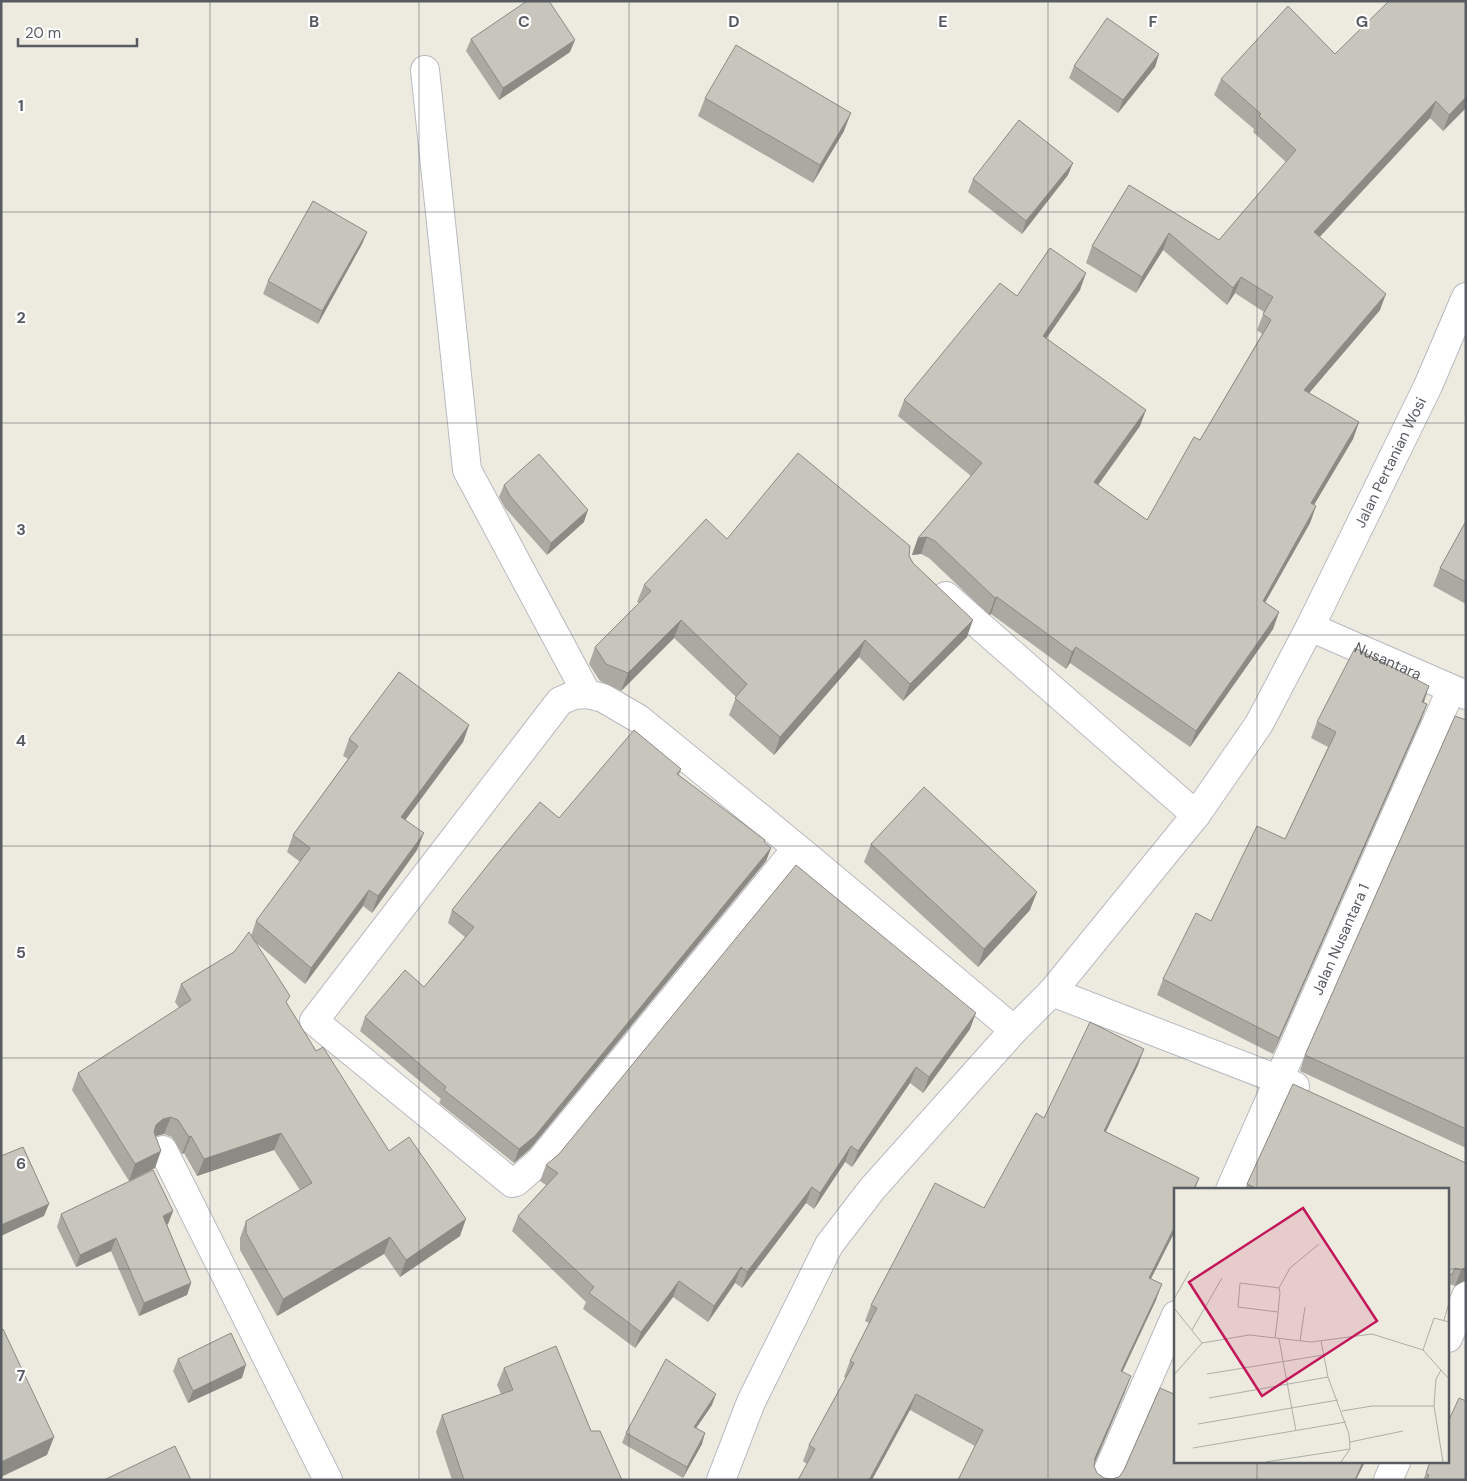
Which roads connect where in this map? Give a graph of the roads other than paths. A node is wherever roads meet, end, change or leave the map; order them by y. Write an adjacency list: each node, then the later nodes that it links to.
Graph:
1 (425, 70): 6 (street)
2 (1466, 297): 4 (street, Jalan Pertanian Wosi)
3 (931, 582): 7 (street)
4 (1310, 627): 5 (street, Nusantara); 7 (street, Jalan Pertanian Wosi)
5 (1459, 692): 11 (street, Jalan Nusantara 1)
6 (587, 694): 8 (street); 8 (street)
7 (1196, 816): 9 (street, Jalan Pertanian Wosi)
8 (796, 848): 10 (street)
9 (1052, 992): 10 (street, Jalan Pertanian Wosi); 11 (street)
10 (1014, 1030): 20 (street, Jalan Pertanian Wosi)
11 (1279, 1079): 12 (street); 14 (street, Jalan Nusantara 1)
12 (1314, 1095)
13 (163, 1150): 19 (street)
14 (1231, 1188)
15 (1466, 1296): 17 (street)
16 (1174, 1320): 21 (street)
17 (1450, 1333)
18 (1395, 1464): 22 (street)
19 (328, 1480)
20 (721, 1480)
21 (1104, 1480)
22 (1388, 1480)

